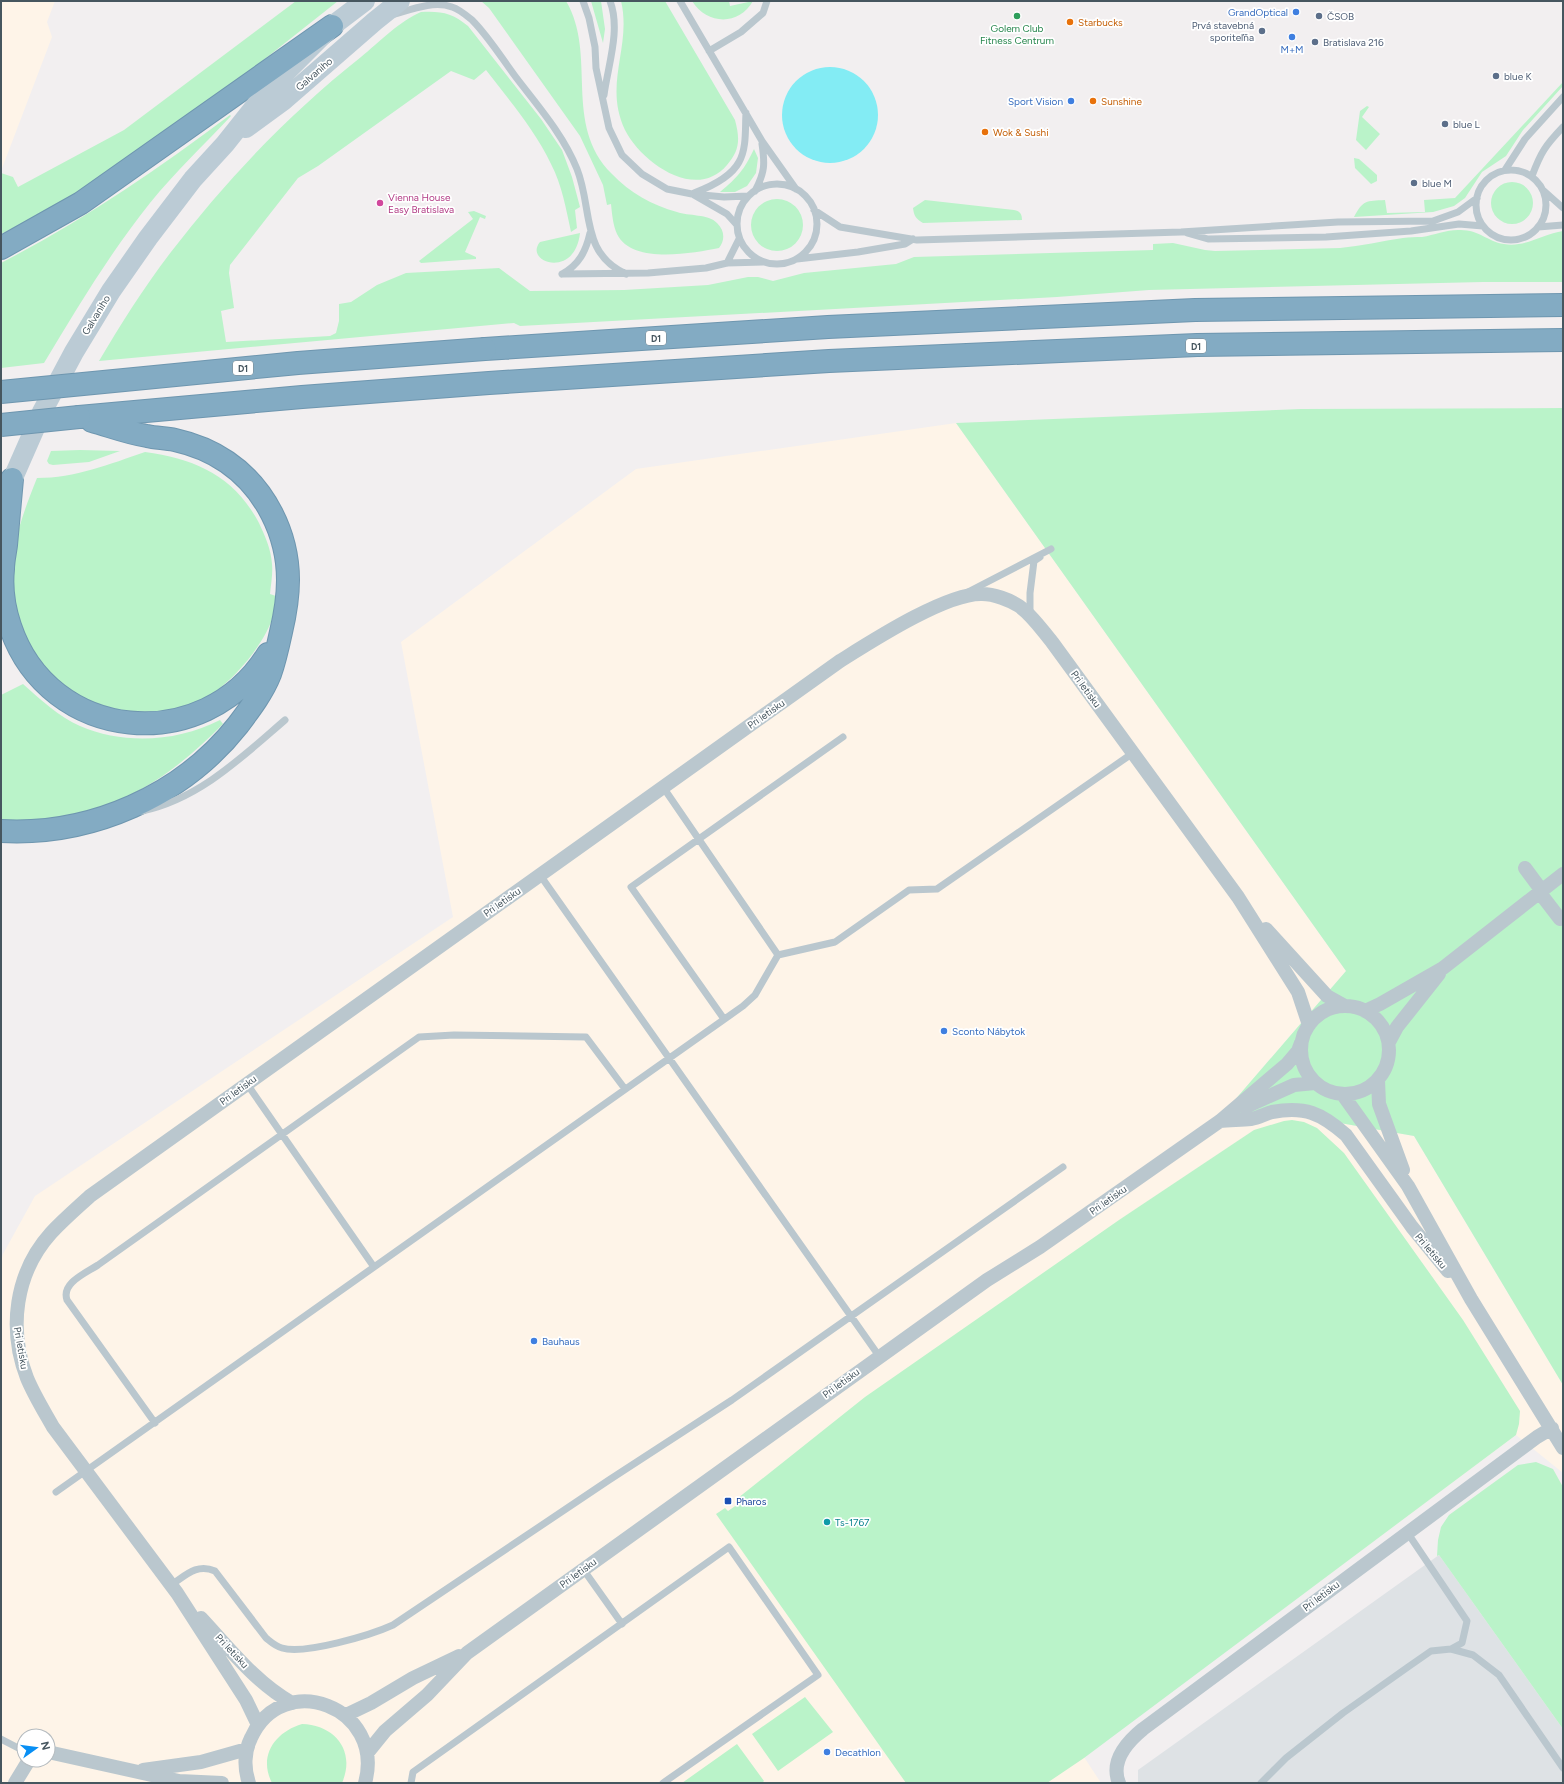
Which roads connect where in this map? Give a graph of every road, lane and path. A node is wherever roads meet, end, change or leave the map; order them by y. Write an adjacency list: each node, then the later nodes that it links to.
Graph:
1 (365, 1): 10 (main road, Galvaniho)
2 (400, 1): 9 (main road, Galvaniho)
3 (427, 1): 8 (lane)
4 (583, 1): 13 (lane)
5 (610, 1): 13 (lane)
6 (680, 1): 11 (lane)
7 (767, 1): 11 (lane)
8 (419, 8): 9 (lane); 32 (lane)
9 (375, 20): 17 (main road, Galvaniho)
10 (332, 26): 17 (main road, Galvaniho); 36 (highway)
11 (709, 51): 14 (lane)
12 (1563, 97): 18 (lane)
13 (603, 99): 23 (lane)
14 (746, 113): 16 (lane); 23 (lane)
15 (1563, 126): 19 (lane)
16 (762, 142): 20 (lane); 21 (lane)
17 (225, 144): 46 (main road, Galvaniho)
18 (1505, 170): 19 (lane); 25 (lane)
19 (1532, 176): 22 (lane)
20 (796, 189): 21 (lane); 27 (lane)
21 (755, 190): 24 (lane)
22 (1543, 190): 26 (lane); 31 (lane)
23 (692, 194): 24 (lane); 28 (lane)
24 (748, 196): 28 (lane)
25 (1477, 198): 30 (lane); 33 (lane)
26 (1563, 208)
27 (814, 210): 35 (lane); 37 (lane)
28 (737, 225): 34 (lane)
29 (1563, 225): 31 (lane)
30 (1483, 226): 31 (lane); 33 (lane)
31 (1538, 227)
32 (591, 229): 40 (lane); 40 (lane)
33 (1181, 232): 35 (lane)
34 (740, 239): 38 (lane); 39 (lane)
35 (913, 240): 37 (lane)
36 (1, 248)
37 (796, 259): 38 (lane)
38 (763, 262): 39 (lane)
39 (727, 263): 40 (lane)
40 (626, 274)
41 (1563, 305): 43 (highway, D1, bridge)
42 (1563, 340): 44 (highway, D1)
43 (1, 392)
44 (79, 417): 45 (highway, D1, bridge); 49 (highway)
45 (1, 426)
46 (12, 479): 47 (main road, Galvaniho); 49 (highway)
47 (1, 508)
48 (940, 606): 50 (street, Pri letisku); 50 (lane); 54 (street, Pri letisku)
49 (286, 610): 55 (highway)
50 (1030, 616): 53 (street, Pri letisku)
51 (285, 720): 55 (lane)
52 (843, 737): 57 (lane)
53 (1133, 753): 62 (street, Pri letisku); 64 (lane)
54 (663, 787): 57 (lane); 60 (street, Pri letisku)
55 (91, 822): 56 (highway)
56 (1, 831)
57 (699, 838): 64 (lane); 68 (lane)
58 (1525, 868): 61 (street)
59 (1563, 874): 61 (street)
60 (540, 875): 72 (lane); 75 (street, Pri letisku)
61 (1541, 892): 63 (street); 65 (street)
62 (1238, 897): 66 (street, Pri letisku); 69 (street, Pri letisku)
63 (1560, 919)
64 (778, 955): 68 (lane)
65 (1443, 968): 67 (street); 70 (street, Pri letisku)
66 (1345, 1006): 67 (street, Pri letisku); 69 (street, Pri letisku)
67 (1365, 1011): 70 (street, Pri letisku)
68 (724, 1019): 72 (lane)
69 (1309, 1025): 71 (street, Pri letisku)
70 (1389, 1042): 73 (street, Pri letisku)
71 (1301, 1043): 74 (street, Pri letisku); 78 (street, Pri letisku)
72 (668, 1058): 76 (lane); 84 (lane)
73 (1378, 1080): 77 (street, Pri letisku); 81 (street, Pri letisku)
74 (1315, 1083): 77 (street); 78 (street, Pri letisku)
75 (247, 1084): 79 (lane); 89 (street, Pri letisku)
76 (625, 1089): 79 (lane); 82 (lane)
77 (1343, 1095): 81 (street, Pri letisku)
78 (1220, 1121): 83 (street, Pri letisku); 85 (street, Pri letisku)
79 (282, 1134): 82 (lane); 86 (lane)
80 (1063, 1167): 84 (lane)
81 (1408, 1186): 83 (street, Pri letisku)
82 (374, 1267): 86 (lane)
83 (1471, 1299): 87 (street, Pri letisku)
84 (850, 1316): 85 (lane); 93 (lane)
85 (879, 1356): 92 (street, Pri letisku)
86 (155, 1423): 89 (lane)
87 (1552, 1428): 88 (street, Pri letisku); 91 (street, Pri letisku)
88 (1563, 1448)
89 (86, 1472): 90 (lane); 93 (street, Pri letisku)
90 (56, 1492)
91 (1407, 1532): 95 (lane); 114 (street, Pri letisku)
92 (583, 1569): 94 (lane); 96 (street, Pri letisku)
93 (174, 1589): 97 (street, Pri letisku); 99 (street, Pri letisku)
94 (622, 1624): 112 (lane); 113 (lane)
95 (1451, 1649): 106 (lane); 115 (lane)
96 (467, 1653): 98 (street, Pri letisku); 103 (street, Pri letisku)
97 (292, 1703): 98 (street); 99 (street)
98 (346, 1715): 103 (street)
99 (258, 1725): 102 (street)
100 (1, 1739): 101 (lane)
101 (16, 1747)
102 (247, 1749): 107 (street); 110 (street)
103 (368, 1752): 111 (street)
104 (56, 1754): 107 (street)
105 (24, 1768): 108 (street)
106 (1563, 1768)
107 (133, 1771): 109 (street)
108 (14, 1783)
109 (222, 1783)
110 (249, 1783)
111 (365, 1783)
112 (411, 1783)
113 (663, 1783)
114 (1119, 1783)
115 (1261, 1783)

